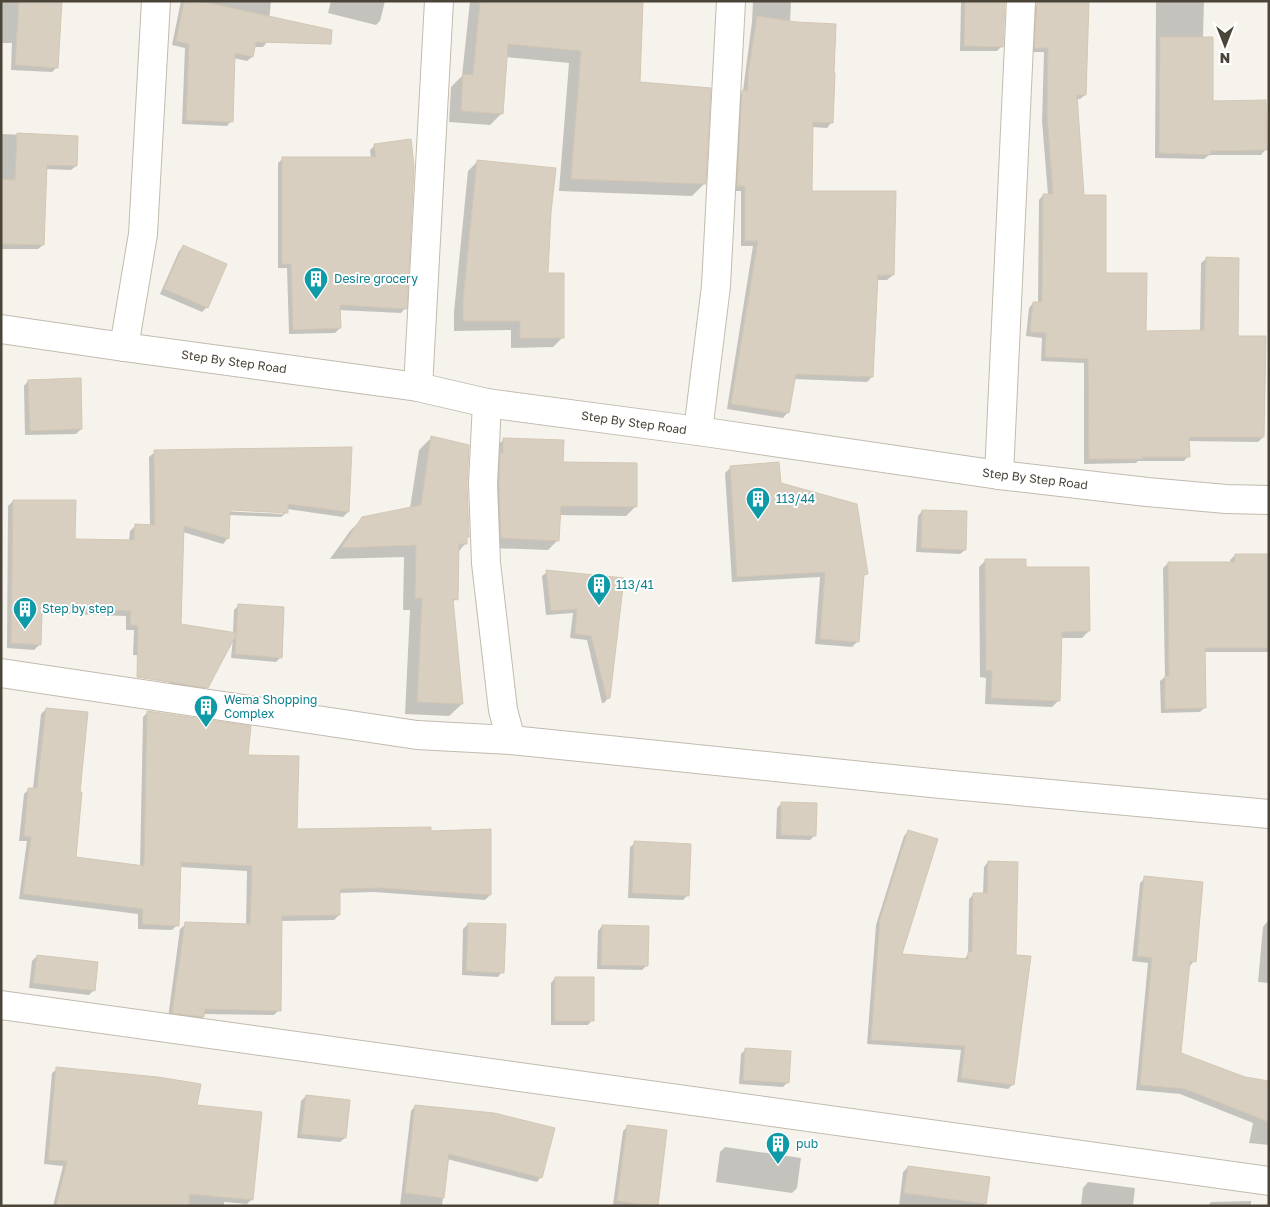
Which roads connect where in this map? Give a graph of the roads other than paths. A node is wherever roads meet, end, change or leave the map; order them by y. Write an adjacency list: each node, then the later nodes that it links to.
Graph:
1 (156, 1): 6 (street)
2 (439, 1): 7 (street)
3 (731, 1): 9 (street)
4 (1021, 1): 10 (street)
5 (1, 329): 6 (street, Step By Step Road)
6 (124, 347): 7 (street, Step By Step Road)
7 (418, 387): 8 (street, Step By Step Road)
8 (487, 402): 9 (street, Step By Step Road); 13 (street)
9 (698, 431): 10 (street, Step By Step Road)
10 (999, 475): 11 (street, Step By Step Road)
11 (1269, 500)
12 (1, 673): 13 (street)
13 (511, 740): 14 (street)
14 (1269, 814)
15 (1, 1005): 16 (street)
16 (1269, 1181)

